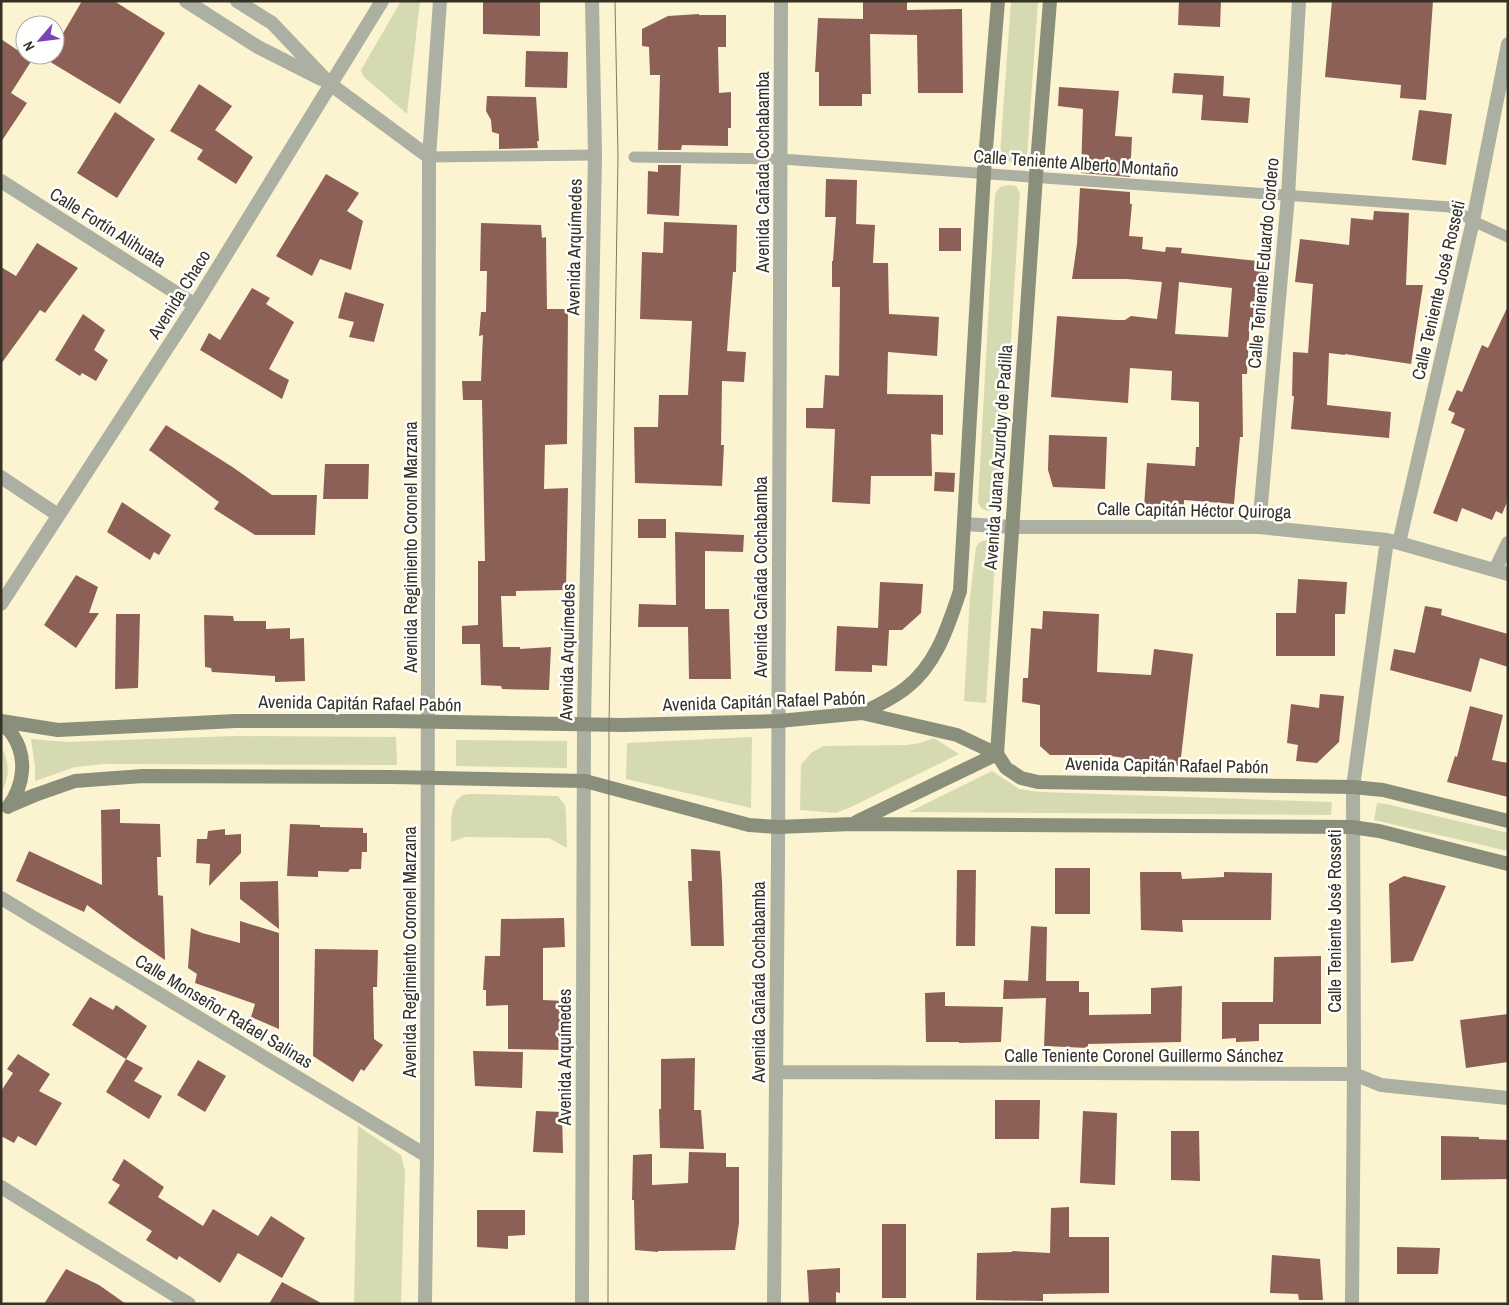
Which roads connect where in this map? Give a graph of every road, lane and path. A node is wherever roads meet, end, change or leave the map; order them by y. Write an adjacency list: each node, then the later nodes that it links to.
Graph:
1 (186, 1): 11 (street)
2 (237, 1): 11 (street)
3 (382, 1): 11 (street, Avenida Chaco)
4 (440, 1): 13 (street, Avenida Regimiento Coronel Marzana)
5 (592, 1): 12 (street, Avenida Arquímedes)
6 (781, 1): 15 (street, Avenida Cañada Cochabamba)
7 (998, 1): 16 (main road, Avenida Juana Azurduy de Padilla)
8 (1050, 1): 17 (main road, Avenida Juana Azurduy de Padilla)
9 (1298, 1): 19 (street, Calle Teniente Eduardo Cordero)
10 (1508, 44): 20 (street, Calle Teniente José Rosseti)
11 (330, 84): 13 (street); 22 (street, Avenida Chaco)
12 (595, 155): 13 (lane); 36 (street, Avenida Arquímedes)
13 (430, 157): 35 (street, Avenida Regimiento Coronel Marzana)
14 (634, 157): 15 (lane, Calle Teniente Alberto Montaño)
15 (781, 159): 16 (lane, Calle Teniente Alberto Montaño); 33 (street, Avenida Cañada Cochabamba)
16 (984, 174): 17 (lane, Calle Teniente Alberto Montaño); 25 (main road, Avenida Juana Azurduy de Padilla)
17 (1036, 176): 19 (lane, Calle Teniente Alberto Montaño); 26 (main road, Avenida Juana Azurduy de Padilla)
18 (1, 181): 22 (street, Calle Fortín Alihuata)
19 (1288, 196): 20 (lane, Calle Teniente Alberto Montaño); 27 (street, Calle Teniente Eduardo Cordero)
20 (1473, 221): 21 (lane, Calle Teniente Alberto Montaño); 28 (street, Calle Teniente José Rosseti)
21 (1508, 237)
22 (195, 305): 24 (street, Avenida Chaco)
23 (1, 477): 24 (street)
24 (58, 515): 31 (street, Avenida Chaco)
25 (964, 524): 26 (street, Calle Capitán Héctor Quiroga); 32 (main road, Avenida Juana Azurduy de Padilla)
26 (1012, 527): 27 (street, Calle Capitán Héctor Quiroga); 37 (main road, Avenida Juana Azurduy de Padilla)
27 (1259, 527): 28 (street, Calle Capitán Héctor Quiroga)
28 (1393, 542): 30 (street, Calle Capitán Héctor Quiroga); 40 (street, Calle Teniente José Rosseti)
29 (1508, 543): 30 (street)
30 (1501, 572)
31 (1, 604)
32 (862, 713): 33 (main road, Avenida Capitán Rafael Pabón); 37 (main road, Avenida Capitán Rafael Pabón)
33 (778, 721): 36 (main road, Avenida Capitán Rafael Pabón); 44 (street, Avenida Cañada Cochabamba)
34 (1, 722): 35 (main road, Avenida Capitán Rafael Pabón); 41 (main road)
35 (429, 723): 36 (main road, Avenida Capitán Rafael Pabón); 38 (street, Avenida Regimiento Coronel Marzana)
36 (584, 724): 39 (street, Avenida Arquímedes)
37 (997, 754): 40 (main road, Avenida Capitán Rafael Pabón); 43 (main road)
38 (428, 778): 39 (main road); 41 (main road); 51 (street, Avenida Regimiento Coronel Marzana)
39 (585, 781): 44 (main road); 55 (street, Avenida Arquímedes)
40 (1353, 787): 42 (main road, Avenida Capitán Rafael Pabón); 45 (street, Calle Teniente José Rosseti)
41 (5, 809)
42 (1508, 821)
43 (852, 824): 44 (main road); 45 (main road)
44 (778, 827): 48 (street, Avenida Cañada Cochabamba)
45 (1352, 827): 46 (main road); 49 (street, Calle Teniente José Rosseti)
46 (1508, 864)
47 (1, 898): 51 (street, Calle Monseñor Rafael Salinas)
48 (776, 1072): 49 (street, Calle Teniente Coronel Guillermo Sánchez); 56 (street, Avenida Cañada Cochabamba)
49 (1354, 1074): 50 (street, Calle Teniente Coronel Guillermo Sánchez); 57 (street, Calle Teniente José Rosseti)
50 (1508, 1098)
51 (427, 1156): 54 (street, Avenida Regimiento Coronel Marzana)
52 (1, 1187): 53 (street)
53 (189, 1304)
54 (425, 1304)
55 (582, 1304)
56 (774, 1304)
57 (1352, 1304)

